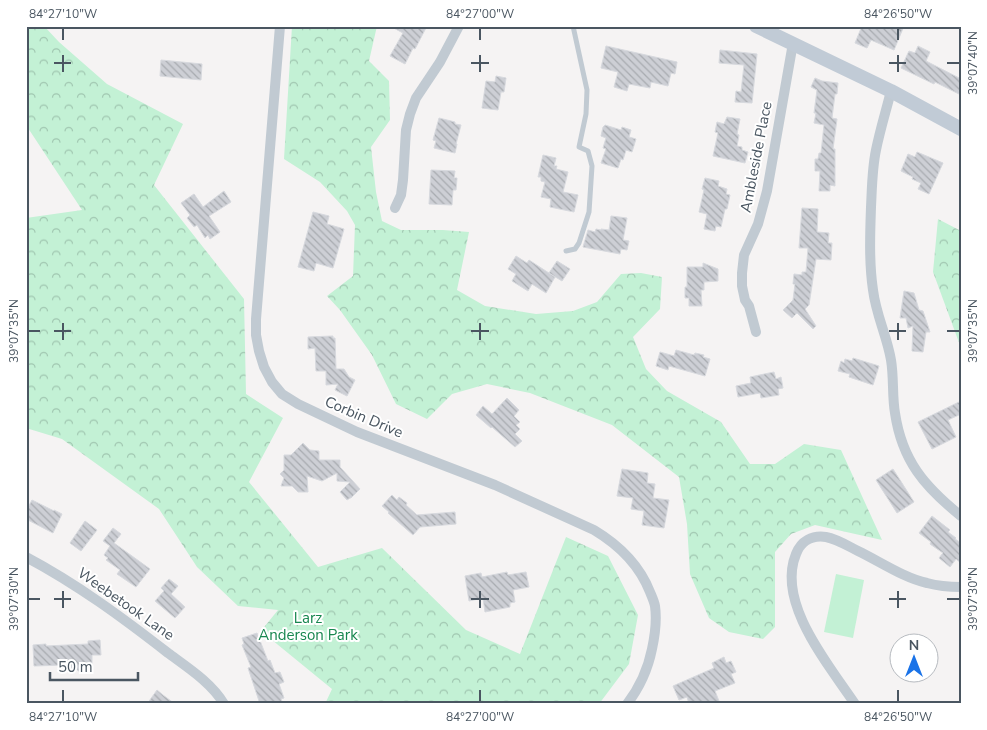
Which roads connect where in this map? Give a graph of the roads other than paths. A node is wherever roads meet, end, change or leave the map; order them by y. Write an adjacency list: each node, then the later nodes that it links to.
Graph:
1 (280, 26): 15 (street, Corbin Drive)
2 (459, 26): 8 (street)
3 (573, 26): 9 (lane)
4 (756, 26): 5 (street)
5 (793, 44): 6 (street); 10 (street, Ambleside Place)
6 (891, 91): 7 (street); 11 (street)
7 (961, 129)
8 (395, 208)
9 (566, 251)
10 (756, 332)
11 (961, 516)
12 (26, 556): 14 (street, Weebetook Lane)
13 (961, 587): 16 (street)
14 (224, 704)
15 (627, 704)
16 (855, 704)

